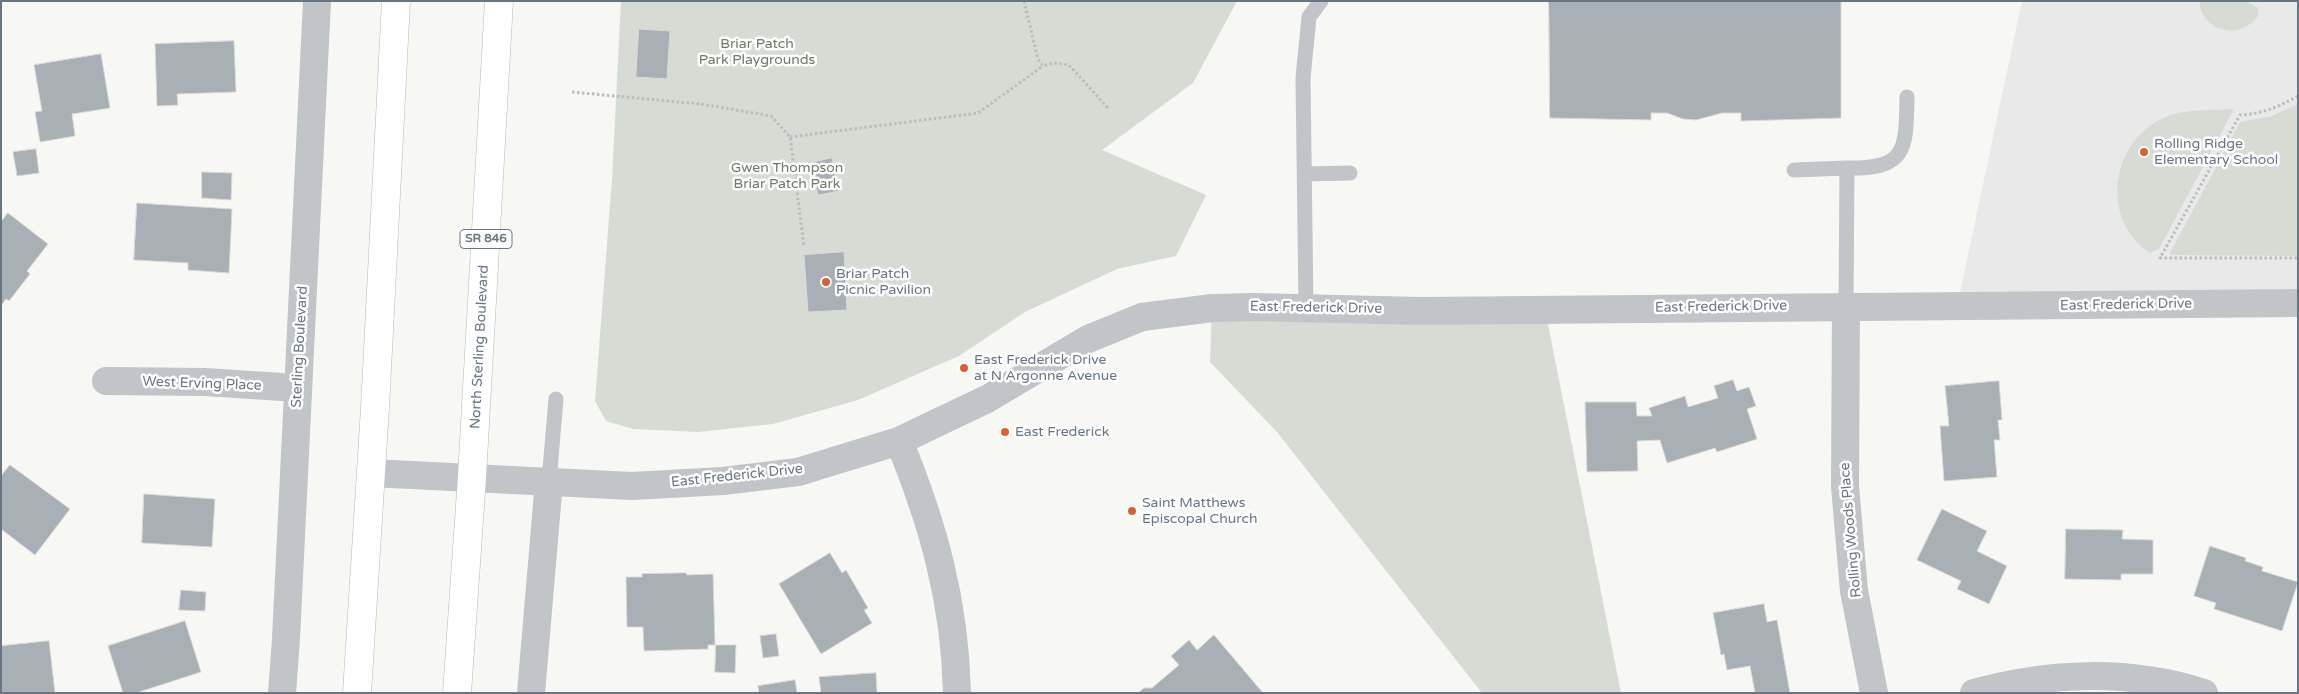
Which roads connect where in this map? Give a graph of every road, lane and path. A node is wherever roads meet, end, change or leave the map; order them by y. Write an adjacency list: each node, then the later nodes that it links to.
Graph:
1 (317, 1): 22 (street, Sterling Boulevard)
2 (396, 1): 25 (main road)
3 (499, 1): 26 (main road, North Sterling Boulevard / SR 846)
4 (1024, 1): 6 (path)
5 (1321, 1): 15 (lane)
6 (1043, 66): 10 (path); 11 (path)
7 (572, 92): 11 (path)
8 (2298, 96): 17 (path)
9 (1907, 97): 12 (lane)
10 (1108, 109)
11 (790, 137): 16 (path)
12 (1847, 168): 13 (lane); 19 (lane)
13 (1794, 170)
14 (1350, 173): 15 (lane)
15 (1305, 174): 20 (lane)
16 (804, 246)
17 (2298, 258)
18 (2298, 303): 19 (street, East Frederick Drive)
19 (1846, 306): 20 (street, East Frederick Drive); 33 (street, Rolling Woods Place)
20 (1306, 307): 24 (street, East Frederick Drive)
21 (106, 382): 22 (street, West Erving Place)
22 (297, 388): 28 (street, Sterling Boulevard)
23 (556, 399): 27 (lane)
24 (899, 441): 27 (street, East Frederick Drive); 32 (street)
25 (371, 473): 26 (street, East Frederick Drive); 29 (main road)
26 (472, 477): 27 (street, East Frederick Drive); 30 (main road, North Sterling Boulevard / SR 846)
27 (550, 482): 31 (street)
28 (282, 693)
29 (357, 693)
30 (457, 693)
31 (531, 693)
32 (957, 693)
33 (1874, 693)
34 (1974, 693): 35 (street)
35 (2204, 693)

